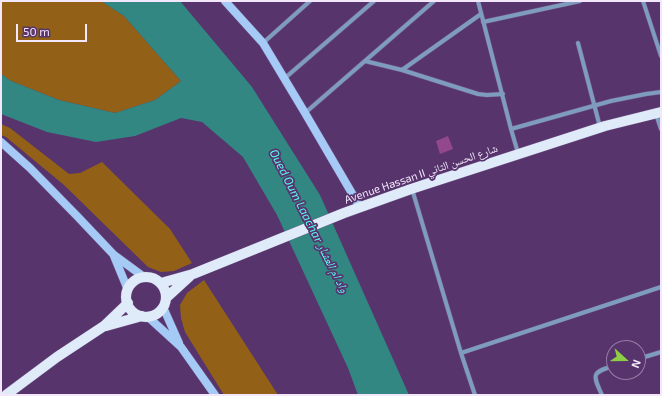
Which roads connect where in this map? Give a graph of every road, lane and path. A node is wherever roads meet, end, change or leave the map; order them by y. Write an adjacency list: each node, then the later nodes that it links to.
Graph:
1 (225, 1): 10 (main road)
2 (310, 1): 10 (street)
3 (374, 1): 15 (street)
4 (434, 1): 13 (street)
5 (478, 1): 8 (street)
6 (578, 1): 9 (street)
7 (642, 1): 12 (street)
8 (481, 14): 9 (street); 14 (street)
9 (483, 22): 17 (street)
10 (263, 42): 15 (main road)
11 (578, 43): 18 (street)
12 (661, 56)
13 (365, 61): 14 (street); 19 (street)
14 (402, 70): 17 (street)
15 (285, 78): 19 (main road)
16 (661, 92): 18 (street)
17 (503, 94): 22 (street)
18 (595, 106): 21 (street); 22 (street)
19 (306, 112): 27 (main road)
20 (658, 113): 21 (main road, Avenue Hassan II شارع الحسن الثاني); 23 (street)
21 (600, 127): 25 (main road, Avenue Hassan II شارع الحسن الثاني)
22 (511, 129): 25 (street)
23 (661, 129)
24 (1, 142): 28 (main road)
25 (518, 154): 26 (main road, Avenue Hassan II شارع الحسن الثاني)
26 (411, 189): 27 (main road, Avenue Hassan II شارع الحسن الثاني); 40 (street)
27 (360, 207): 29 (main road, Avenue Hassan II شارع الحسن الثاني)
28 (114, 255): 30 (main road); 33 (main road)
29 (193, 274): 31 (main road, Avenue Hassan II شارع الحسن الثاني); 35 (main road, Avenue Hassan II شارع الحسن الثاني)
30 (144, 277): 31 (main road); 33 (main road)
31 (161, 283): 35 (main road)
32 (661, 287): 40 (street)
33 (128, 290): 34 (main road)
34 (128, 303): 36 (main road); 37 (main road, Avenue Hassan II شارع الحسن الثاني)
35 (165, 303): 36 (main road, Avenue Hassan II شارع الحسن الثاني); 38 (main road)
36 (145, 316): 37 (main road, Avenue Hassan II شارع الحسن الثاني); 38 (main road)
37 (104, 326): 43 (main road, Avenue Hassan II شارع الحسن الثاني)
38 (181, 347): 44 (main road)
39 (661, 352): 41 (street)
40 (461, 353): 45 (street)
41 (646, 357)
42 (606, 368): 46 (street)
43 (6, 395)
44 (214, 395)
45 (475, 395)
46 (602, 395)

